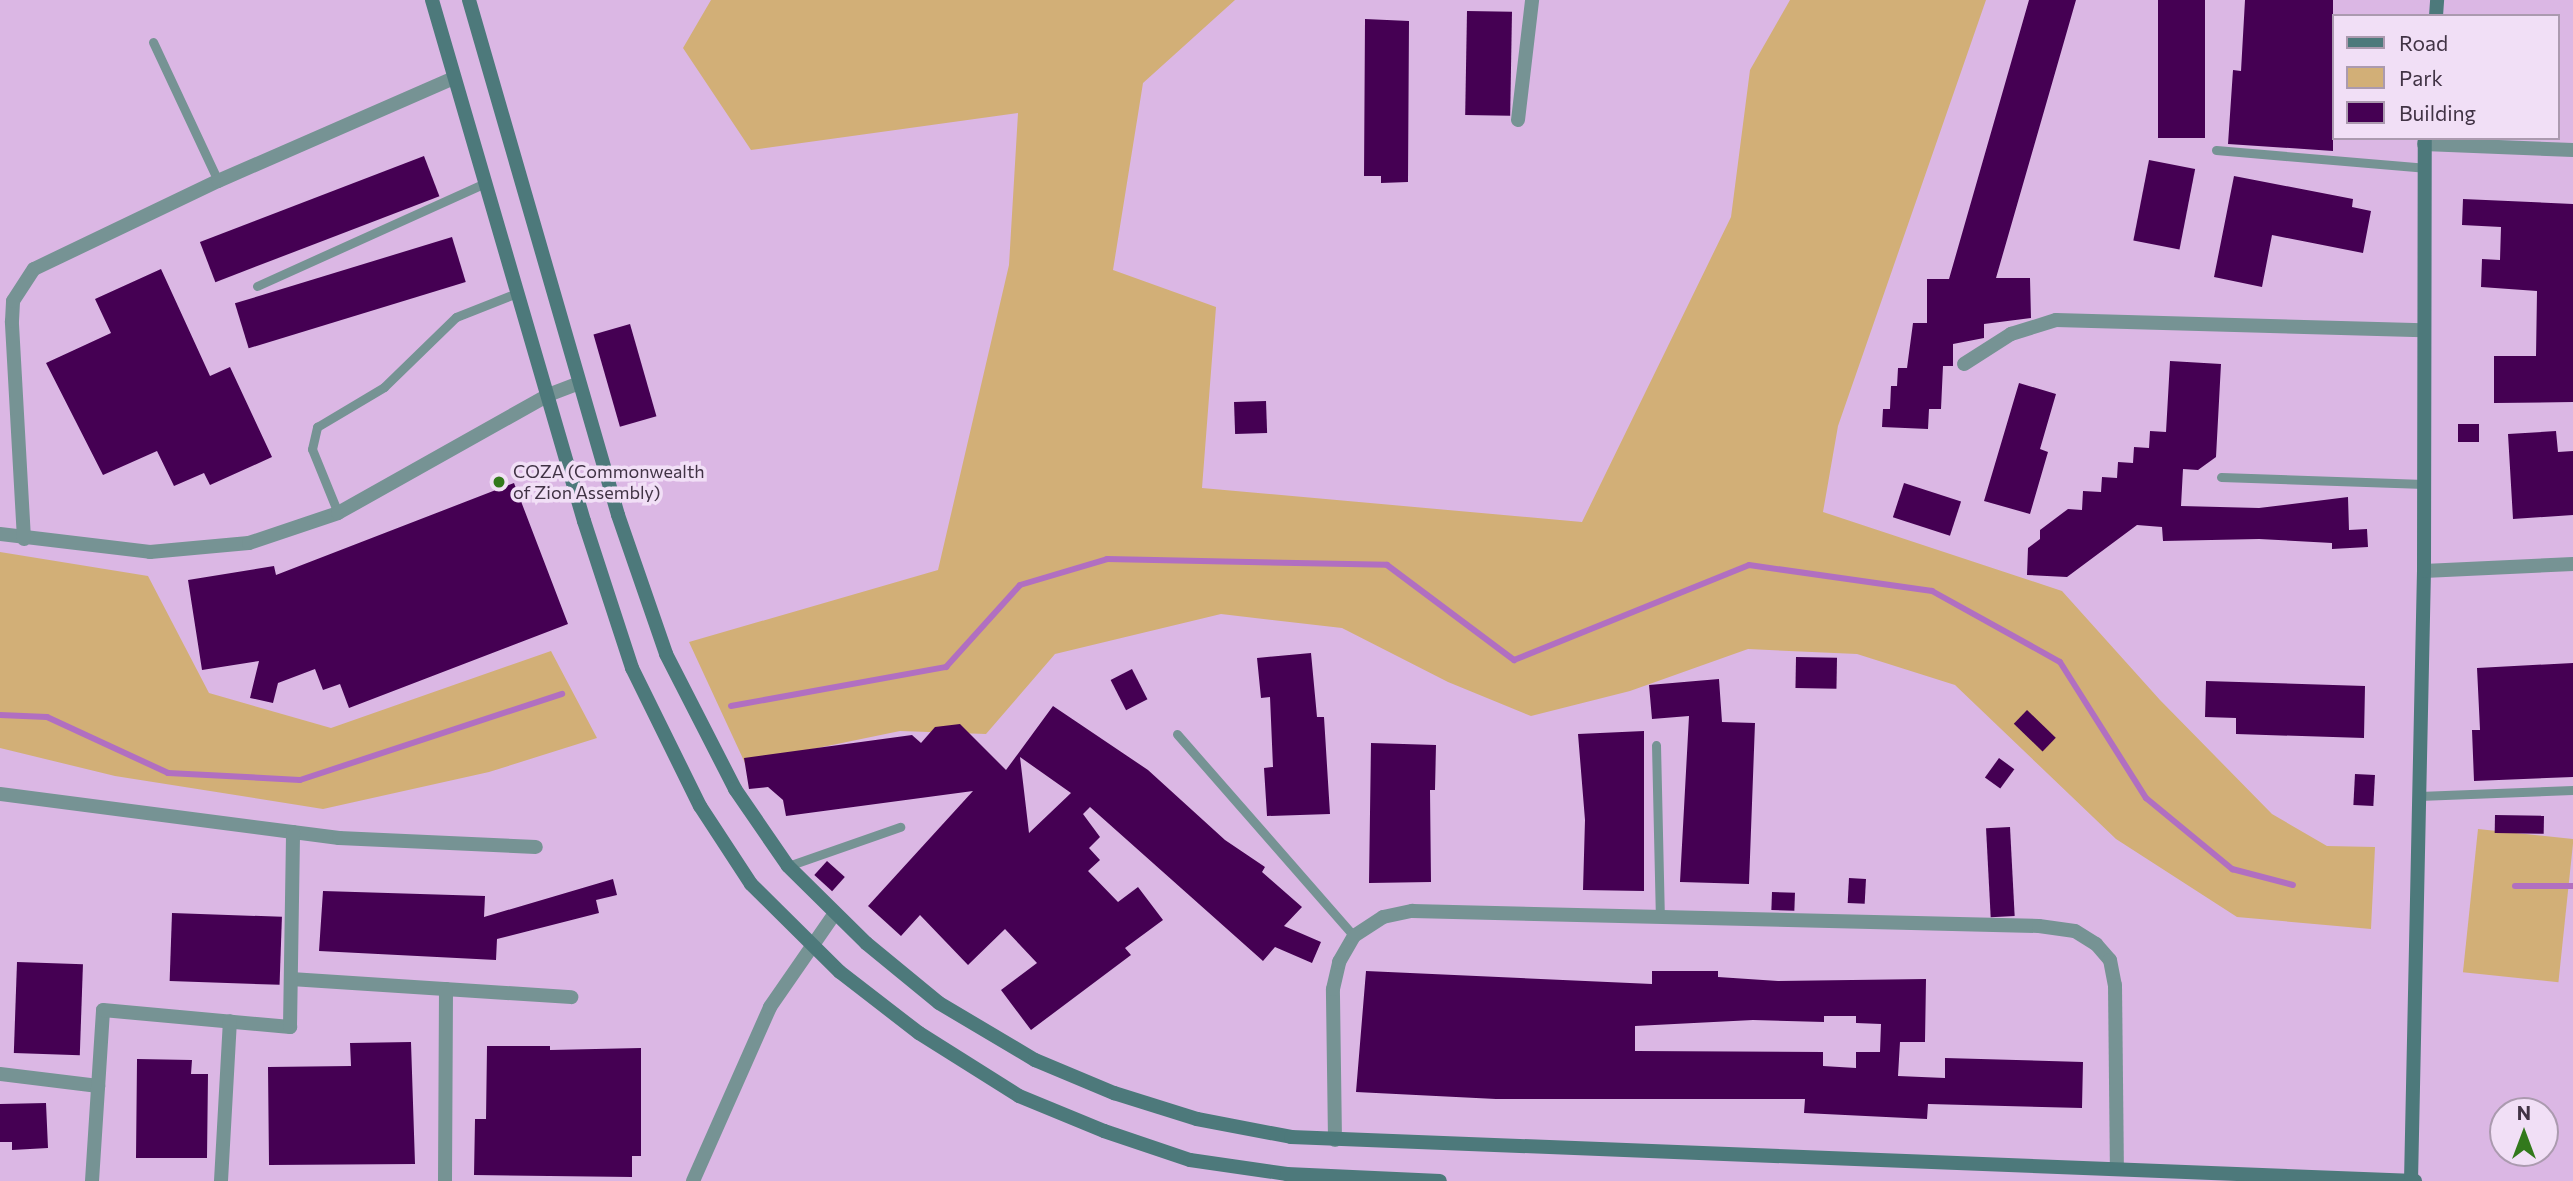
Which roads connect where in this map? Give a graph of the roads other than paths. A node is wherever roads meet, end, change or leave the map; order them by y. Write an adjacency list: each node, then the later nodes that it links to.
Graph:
1 (432, 0): 5 (street)
2 (469, 0): 17 (street)
3 (1532, 0): 6 (street)
4 (153, 42): 11 (lane)
5 (454, 78): 11 (street); 12 (street)
6 (1518, 120)
7 (2425, 141): 9 (street); 10 (street)
8 (2216, 150): 10 (lane)
9 (2573, 150)
10 (2424, 167): 15 (street)
11 (218, 181): 23 (street)
12 (485, 183): 13 (lane); 14 (street)
13 (257, 286)
14 (517, 293): 18 (street); 21 (lane)
15 (2423, 330): 16 (street); 20 (street)
16 (1964, 364)
17 (579, 383): 18 (street); 34 (street)
18 (548, 395): 21 (street); 38 (street)
19 (2221, 477): 20 (lane)
20 (2424, 484): 25 (street)
21 (338, 513): 23 (street)
22 (0, 534): 23 (street)
23 (24, 538)
24 (2573, 565): 25 (street)
25 (2424, 571): 30 (street)
26 (1177, 734): 37 (lane)
27 (1656, 745): 36 (lane)
28 (2573, 790): 30 (lane)
29 (0, 794): 32 (street)
30 (2419, 796): 52 (street)
31 (900, 827): 34 (lane)
32 (293, 832): 33 (street); 39 (street)
33 (536, 847)
34 (788, 866): 35 (street)
35 (835, 913): 38 (street); 45 (street)
36 (1660, 917): 37 (street); 46 (street)
37 (1354, 936): 45 (street)
38 (810, 947): 50 (street); 51 (street)
39 (290, 979): 40 (street); 42 (street)
40 (446, 989): 41 (street); 49 (street)
41 (571, 997)
42 (230, 1021): 44 (street); 48 (street)
43 (0, 1074): 44 (street)
44 (98, 1086): 47 (street)
45 (1335, 1140): 46 (street)
46 (2117, 1169): 52 (street)
47 (92, 1181)
48 (221, 1181)
49 (445, 1181)
50 (693, 1181)
51 (1440, 1181)
52 (2412, 1181)

